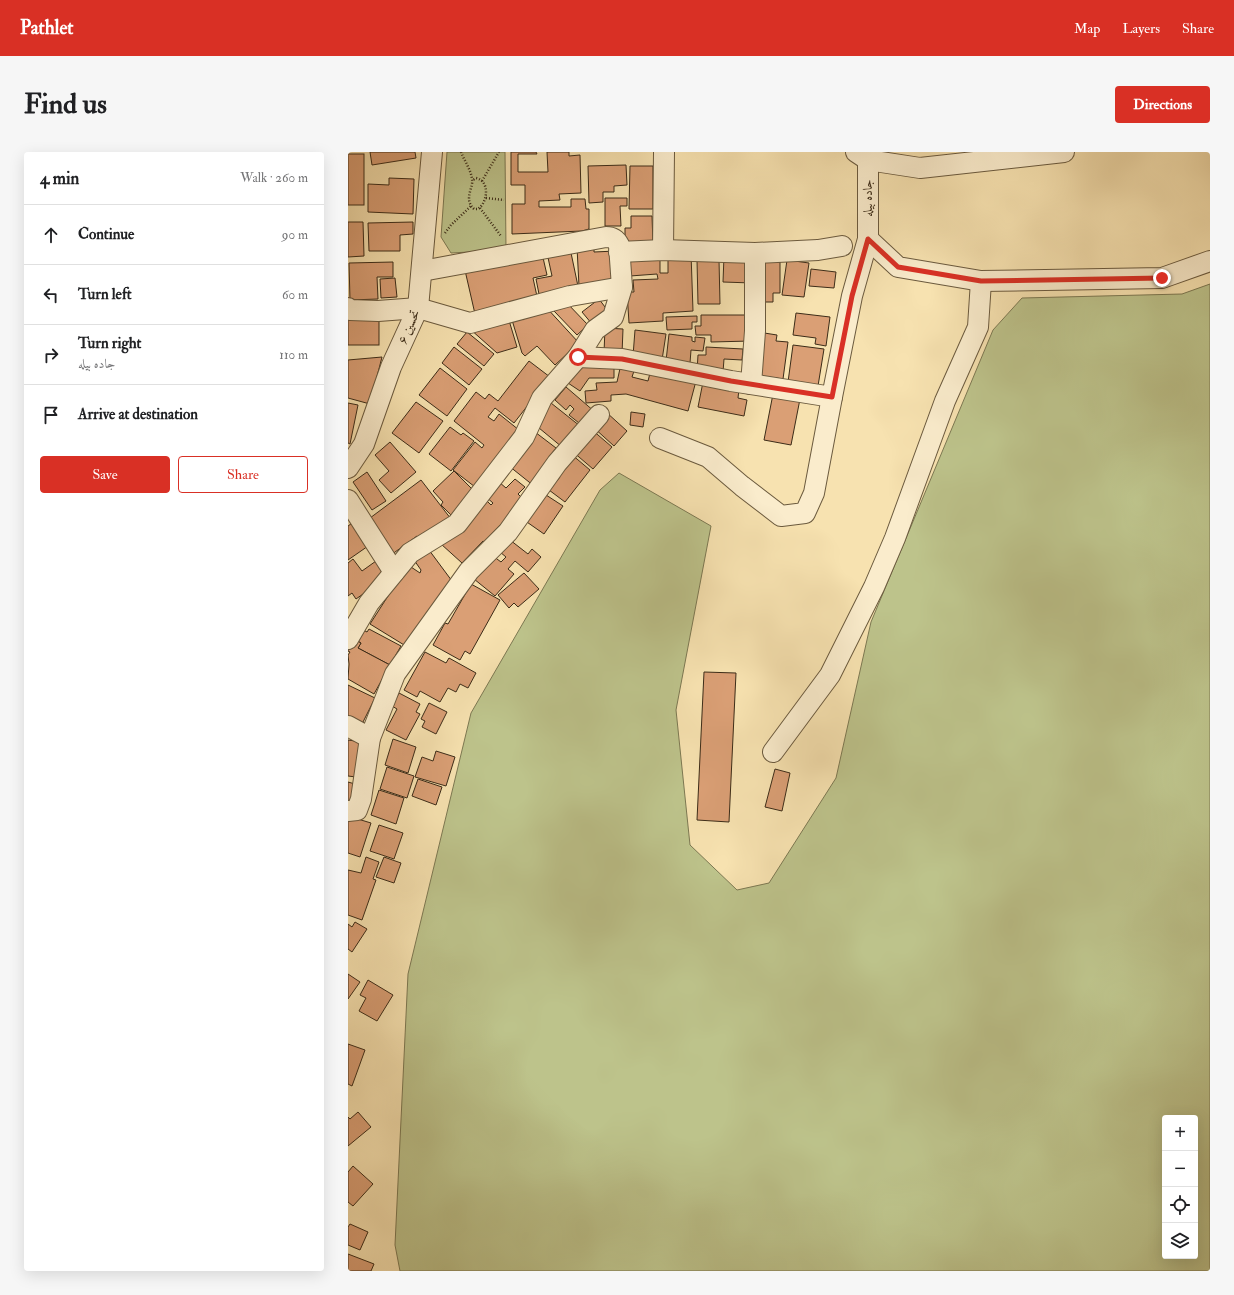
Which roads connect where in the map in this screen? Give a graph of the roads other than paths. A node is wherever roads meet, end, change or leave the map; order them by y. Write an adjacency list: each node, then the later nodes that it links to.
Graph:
1 (432, 152): 11 (street, تحسین ۶)
2 (664, 152): 7 (street)
3 (1064, 152): 4 (street)
4 (862, 156): 5 (street, جاده بیله)
5 (868, 239): 12 (street); 18 (street, جاده بیله)
6 (842, 246): 9 (street)
7 (663, 250): 8 (street); 9 (street)
8 (619, 252): 11 (street); 13 (street)
9 (755, 253): 17 (street)
10 (1210, 261): 12 (street)
11 (422, 271): 15 (street, تحسین ۶)
12 (981, 281): 27 (street)
13 (622, 287): 15 (street); 16 (street)
14 (348, 308): 15 (street)
15 (418, 308): 21 (street, تحسین ۶)
16 (578, 357): 17 (street); 23 (street)
17 (751, 384): 18 (street)
18 (832, 397): 20 (street, جاده بیله)
19 (598, 415): 26 (street)
20 (660, 438)
21 (348, 468)
22 (348, 500): 23 (street)
23 (394, 572): 24 (street)
24 (348, 639)
25 (348, 726): 26 (street)
26 (370, 738): 28 (street)
27 (773, 752)
28 (348, 811)

